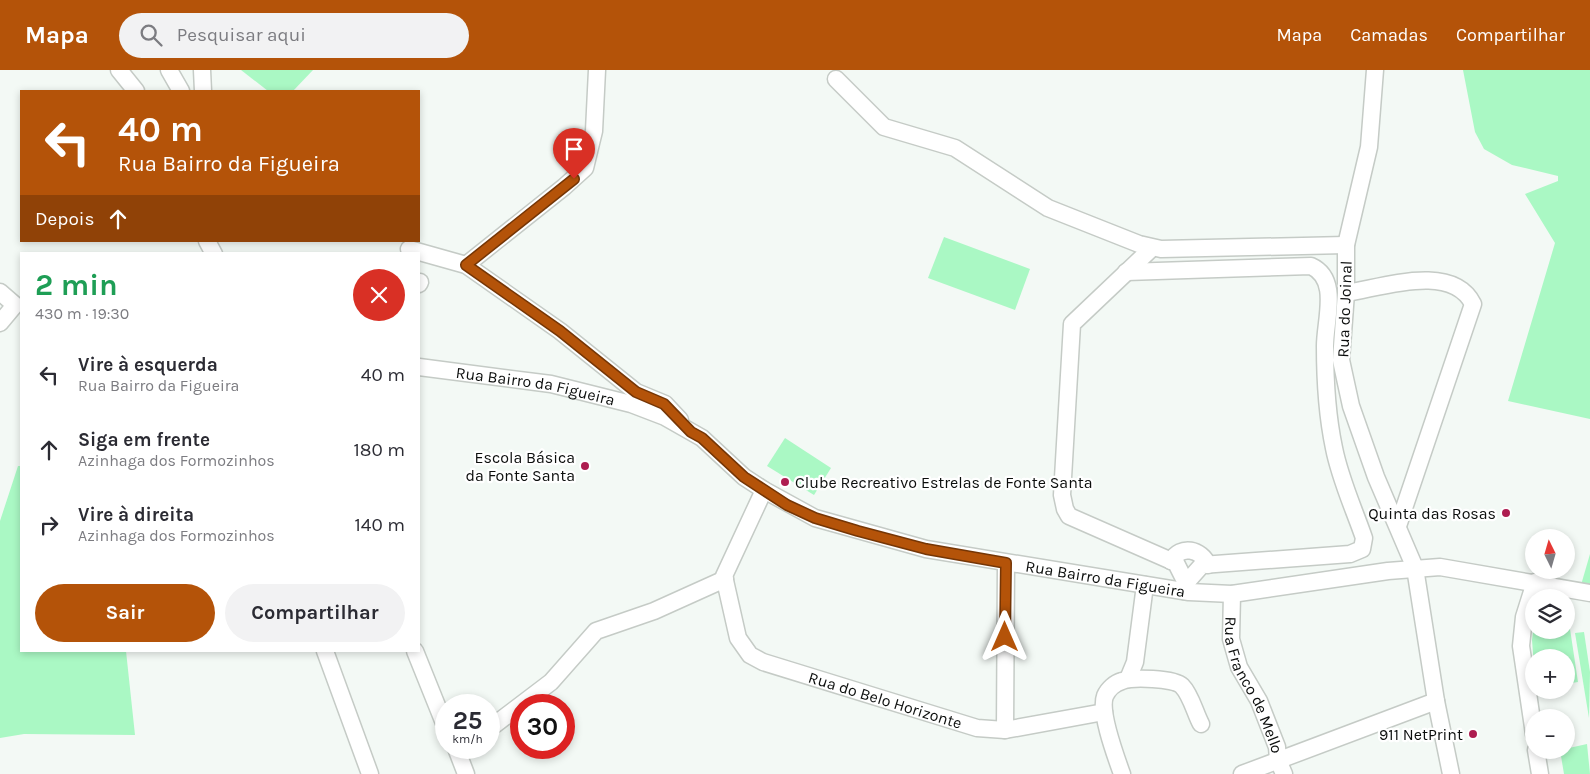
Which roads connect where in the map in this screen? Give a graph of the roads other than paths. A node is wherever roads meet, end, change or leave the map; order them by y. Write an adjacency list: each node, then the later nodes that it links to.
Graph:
1 (119, 70): 7 (street)
2 (169, 70): 8 (street)
3 (202, 70): 9 (street)
4 (597, 70): 15 (street)
5 (1375, 70): 10 (street, Rua do Joinal)
6 (836, 79): 11 (street)
7 (135, 90)
8 (180, 90)
9 (203, 90)
10 (1346, 245): 11 (street); 18 (street, Rua do Joinal)
11 (1152, 248): 16 (street)
12 (409, 249): 13 (street)
13 (420, 252)
14 (420, 252): 15 (street)
15 (466, 265): 21 (street)
16 (1126, 272): 24 (street); 26 (street)
17 (0, 292): 19 (street)
18 (1346, 293): 23 (street, Rua do Joinal); 23 (street)
19 (0, 324)
20 (426, 368): 21 (street, Rua Bairro da Figueira)
21 (691, 432): 22 (street, Rua Bairro da Figueira)
22 (764, 490): 25 (street, Rua Bairro da Figueira); 28 (street)
23 (1398, 526): 27 (street, Rua do Joinal)
24 (1171, 561): 26 (street); 31 (street)
25 (1006, 563): 30 (street, Rua Bairro da Figueira); 43 (street)
26 (1208, 565): 31 (street)
27 (1416, 568): 29 (street, Rua Bairro da Figueira); 33 (street, Rua Bairro da Figueira); 38 (street, Rua do Joinal)
28 (725, 579): 41 (street); 43 (street, Rua do Belo Horizonte)
29 (1535, 582): 32 (street, Rua Bairro da Figueira); 39 (street)
30 (1144, 585): 31 (street, Rua Bairro da Figueira); 36 (street)
31 (1185, 587): 33 (street, Rua Bairro da Figueira)
32 (1590, 593)
33 (1232, 594): 46 (street, Rua Franco de Mello)
34 (325, 652): 47 (street)
35 (415, 652): 37 (street)
36 (1128, 679): 40 (street); 42 (street)
37 (435, 701)
38 (1436, 701): 46 (street); 51 (street, Rua do Joinal)
39 (1530, 709)
40 (1104, 712): 43 (street, Rua do Belo Horizonte); 49 (street)
41 (500, 721)
42 (1201, 724)
43 (1005, 730)
44 (462, 759): 48 (street)
45 (1538, 759): 52 (street)
46 (1281, 767): 50 (street)
47 (370, 774)
48 (466, 774)
49 (1122, 774)
50 (1242, 774)
51 (1451, 774)
52 (1540, 774)

